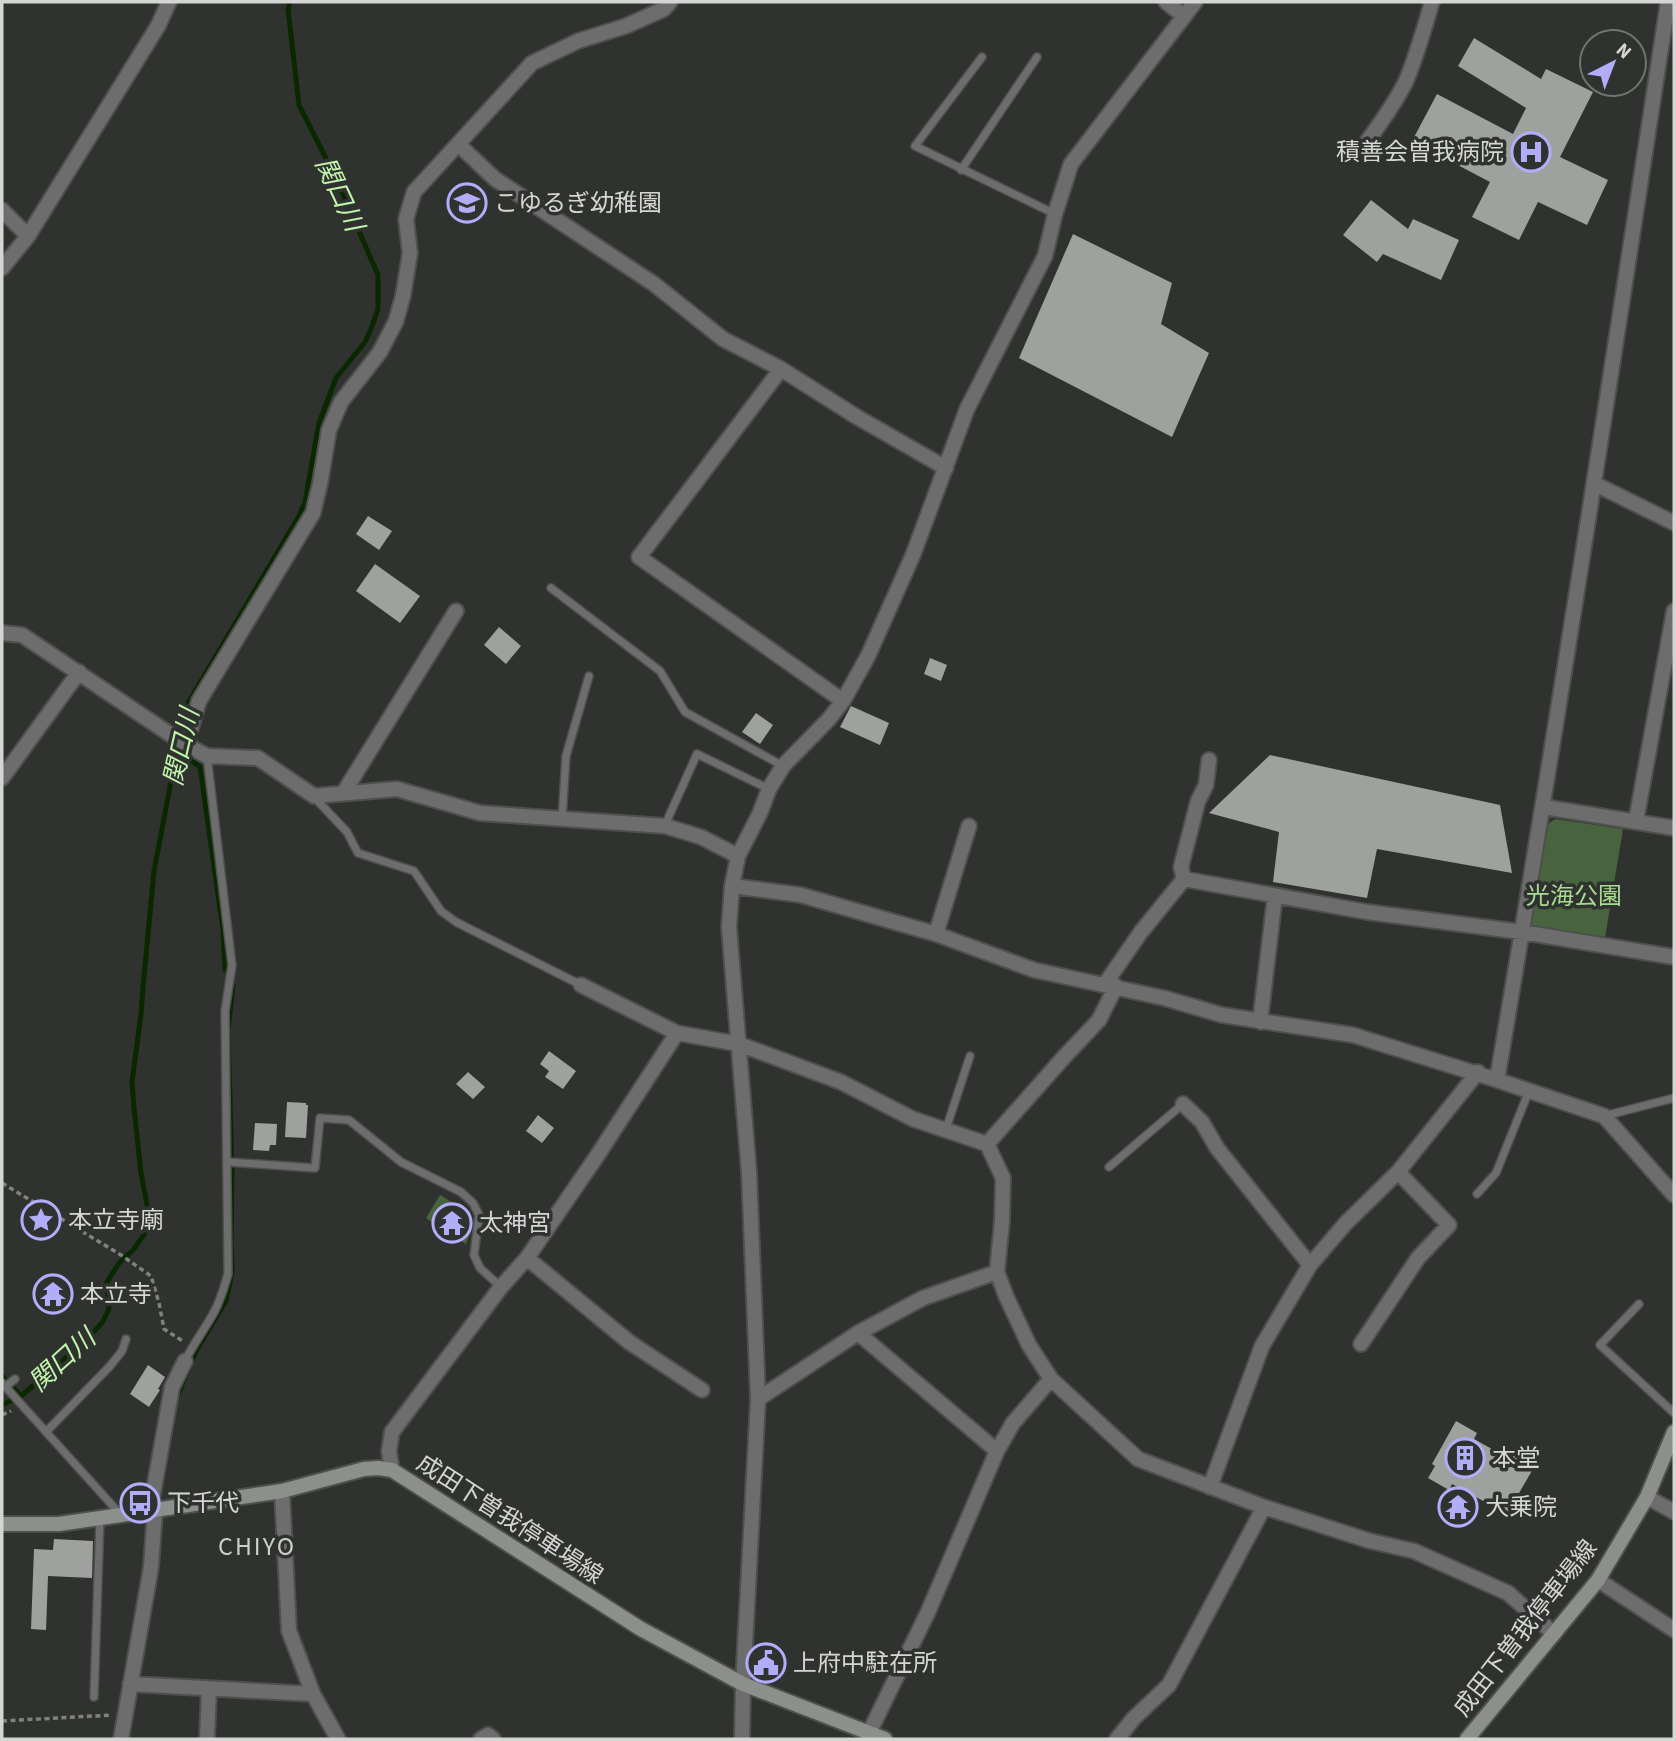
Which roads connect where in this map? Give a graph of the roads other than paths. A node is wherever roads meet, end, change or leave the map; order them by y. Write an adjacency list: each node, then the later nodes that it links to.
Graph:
1 (169, 2): 15 (street)
2 (670, 2): 10 (street)
3 (1166, 2): 7 (street)
4 (1195, 2): 7 (street)
5 (1432, 2): 11 (street)
6 (1668, 2): 19 (street)
7 (1184, 16): 14 (street)
8 (982, 57): 12 (lane)
9 (1037, 57): 12 (lane)
10 (458, 144): 17 (street); 29 (street)
11 (1364, 146)
12 (961, 170): 14 (lane)
13 (2, 210): 15 (street)
14 (1055, 214): 18 (street)
15 (28, 236): 16 (street)
16 (2, 268)
17 (781, 369): 18 (street); 28 (street)
18 (946, 468): 28 (street)
19 (1595, 484): 20 (street); 37 (street)
20 (1674, 523)
21 (551, 588): 32 (lane)
22 (456, 611): 35 (street)
23 (1674, 611): 25 (street)
24 (2, 634): 26 (street)
25 (1671, 645): 39 (street)
26 (79, 673): 29 (street); 33 (street)
27 (589, 676): 38 (lane)
28 (843, 701): 32 (street)
29 (186, 746): 30 (street)
30 (207, 756): 36 (street); 64 (lane)
31 (1209, 760): 44 (street)
32 (783, 766): 34 (street)
33 (2, 778)
34 (769, 789): 40 (lane); 43 (street)
35 (344, 792): 36 (street); 38 (street)
36 (314, 796): 50 (lane)
37 (1544, 807): 39 (street); 47 (street)
38 (562, 819): 40 (street)
39 (1636, 821): 42 (street)
40 (664, 826): 43 (street)
41 (969, 826): 48 (street)
42 (1674, 828)
43 (738, 856): 45 (street)
44 (1184, 879): 46 (street); 51 (street)
45 (732, 886): 48 (street); 54 (street)
46 (1275, 896): 47 (street); 52 (street)
47 (1522, 932): 49 (street); 57 (street)
48 (936, 934): 51 (street)
49 (1674, 957)
50 (581, 985): 53 (street)
51 (1111, 985): 52 (street); 63 (street)
52 (1260, 1022): 56 (street)
53 (677, 1033): 54 (street); 69 (street)
54 (739, 1044): 62 (street); 81 (street)
55 (970, 1056): 62 (lane)
56 (1478, 1072): 57 (street); 66 (street)
57 (1497, 1080): 58 (street)
58 (1529, 1090): 61 (street); 67 (lane)
59 (1674, 1098): 61 (lane)
60 (1183, 1104): 65 (lane); 70 (street)
61 (1604, 1116): 68 (street)
62 (946, 1129): 63 (street)
63 (987, 1144): 71 (street)
64 (232, 1163): 72 (lane); 77 (lane)
65 (1109, 1167)
66 (1398, 1172): 70 (street); 76 (street)
67 (1477, 1194)
68 (1674, 1195)
69 (527, 1258): 72 (street); 80 (street)
70 (1310, 1265): 87 (street)
71 (997, 1272): 74 (street); 78 (street)
72 (501, 1287): 86 (street)
73 (1639, 1304): 82 (lane)
74 (858, 1333): 81 (street); 85 (street)
75 (126, 1339): 83 (lane)
76 (1361, 1344)
77 (185, 1362): 91 (street)
78 (1051, 1380): 85 (street); 87 (street)
79 (8, 1383): 83 (lane)
80 (702, 1390)
81 (758, 1399): 101 (street)
82 (1674, 1413)
83 (46, 1432): 93 (lane)
84 (1674, 1432): 89 (main road, 成田下曽我停車場線)
85 (997, 1451): 105 (street)
86 (392, 1470): 88 (main road, 成田下曽我停車場線); 101 (main road, 成田下曽我停車場線)
87 (1210, 1487): 90 (street)
88 (282, 1491): 91 (main road, 成田下曽我停車場線); 103 (street)
89 (1647, 1497): 92 (street); 97 (main road, 成田下曽我停車場線)
90 (1264, 1507): 99 (street); 113 (street)
91 (152, 1511): 93 (main road, 成田下曽我停車場線); 100 (street)
92 (1674, 1511)
93 (121, 1516): 94 (main road, 成田下曽我停車場線)
94 (100, 1518): 95 (main road, 成田下曽我停車場線); 104 (lane)
95 (2, 1524): 96 (lane)
96 (2, 1533)
97 (1598, 1580): 98 (street); 99 (main road, 成田下曽我停車場線)
98 (1674, 1630)
99 (1554, 1634): 114 (main road, 成田下曽我停車場線)
100 (130, 1684): 102 (street); 106 (street)
101 (743, 1684): 105 (main road, 成田下曽我停車場線); 111 (street)
102 (209, 1689): 103 (street); 107 (street)
103 (313, 1693): 108 (street)
104 (94, 1697)
105 (869, 1732): 112 (main road, 成田下曽我停車場線)
106 (121, 1739)
107 (207, 1739)
108 (338, 1739)
109 (481, 1739): 110 (street)
110 (493, 1739)
111 (742, 1739)
112 (885, 1739)
113 (1117, 1739)
114 (1466, 1739)

